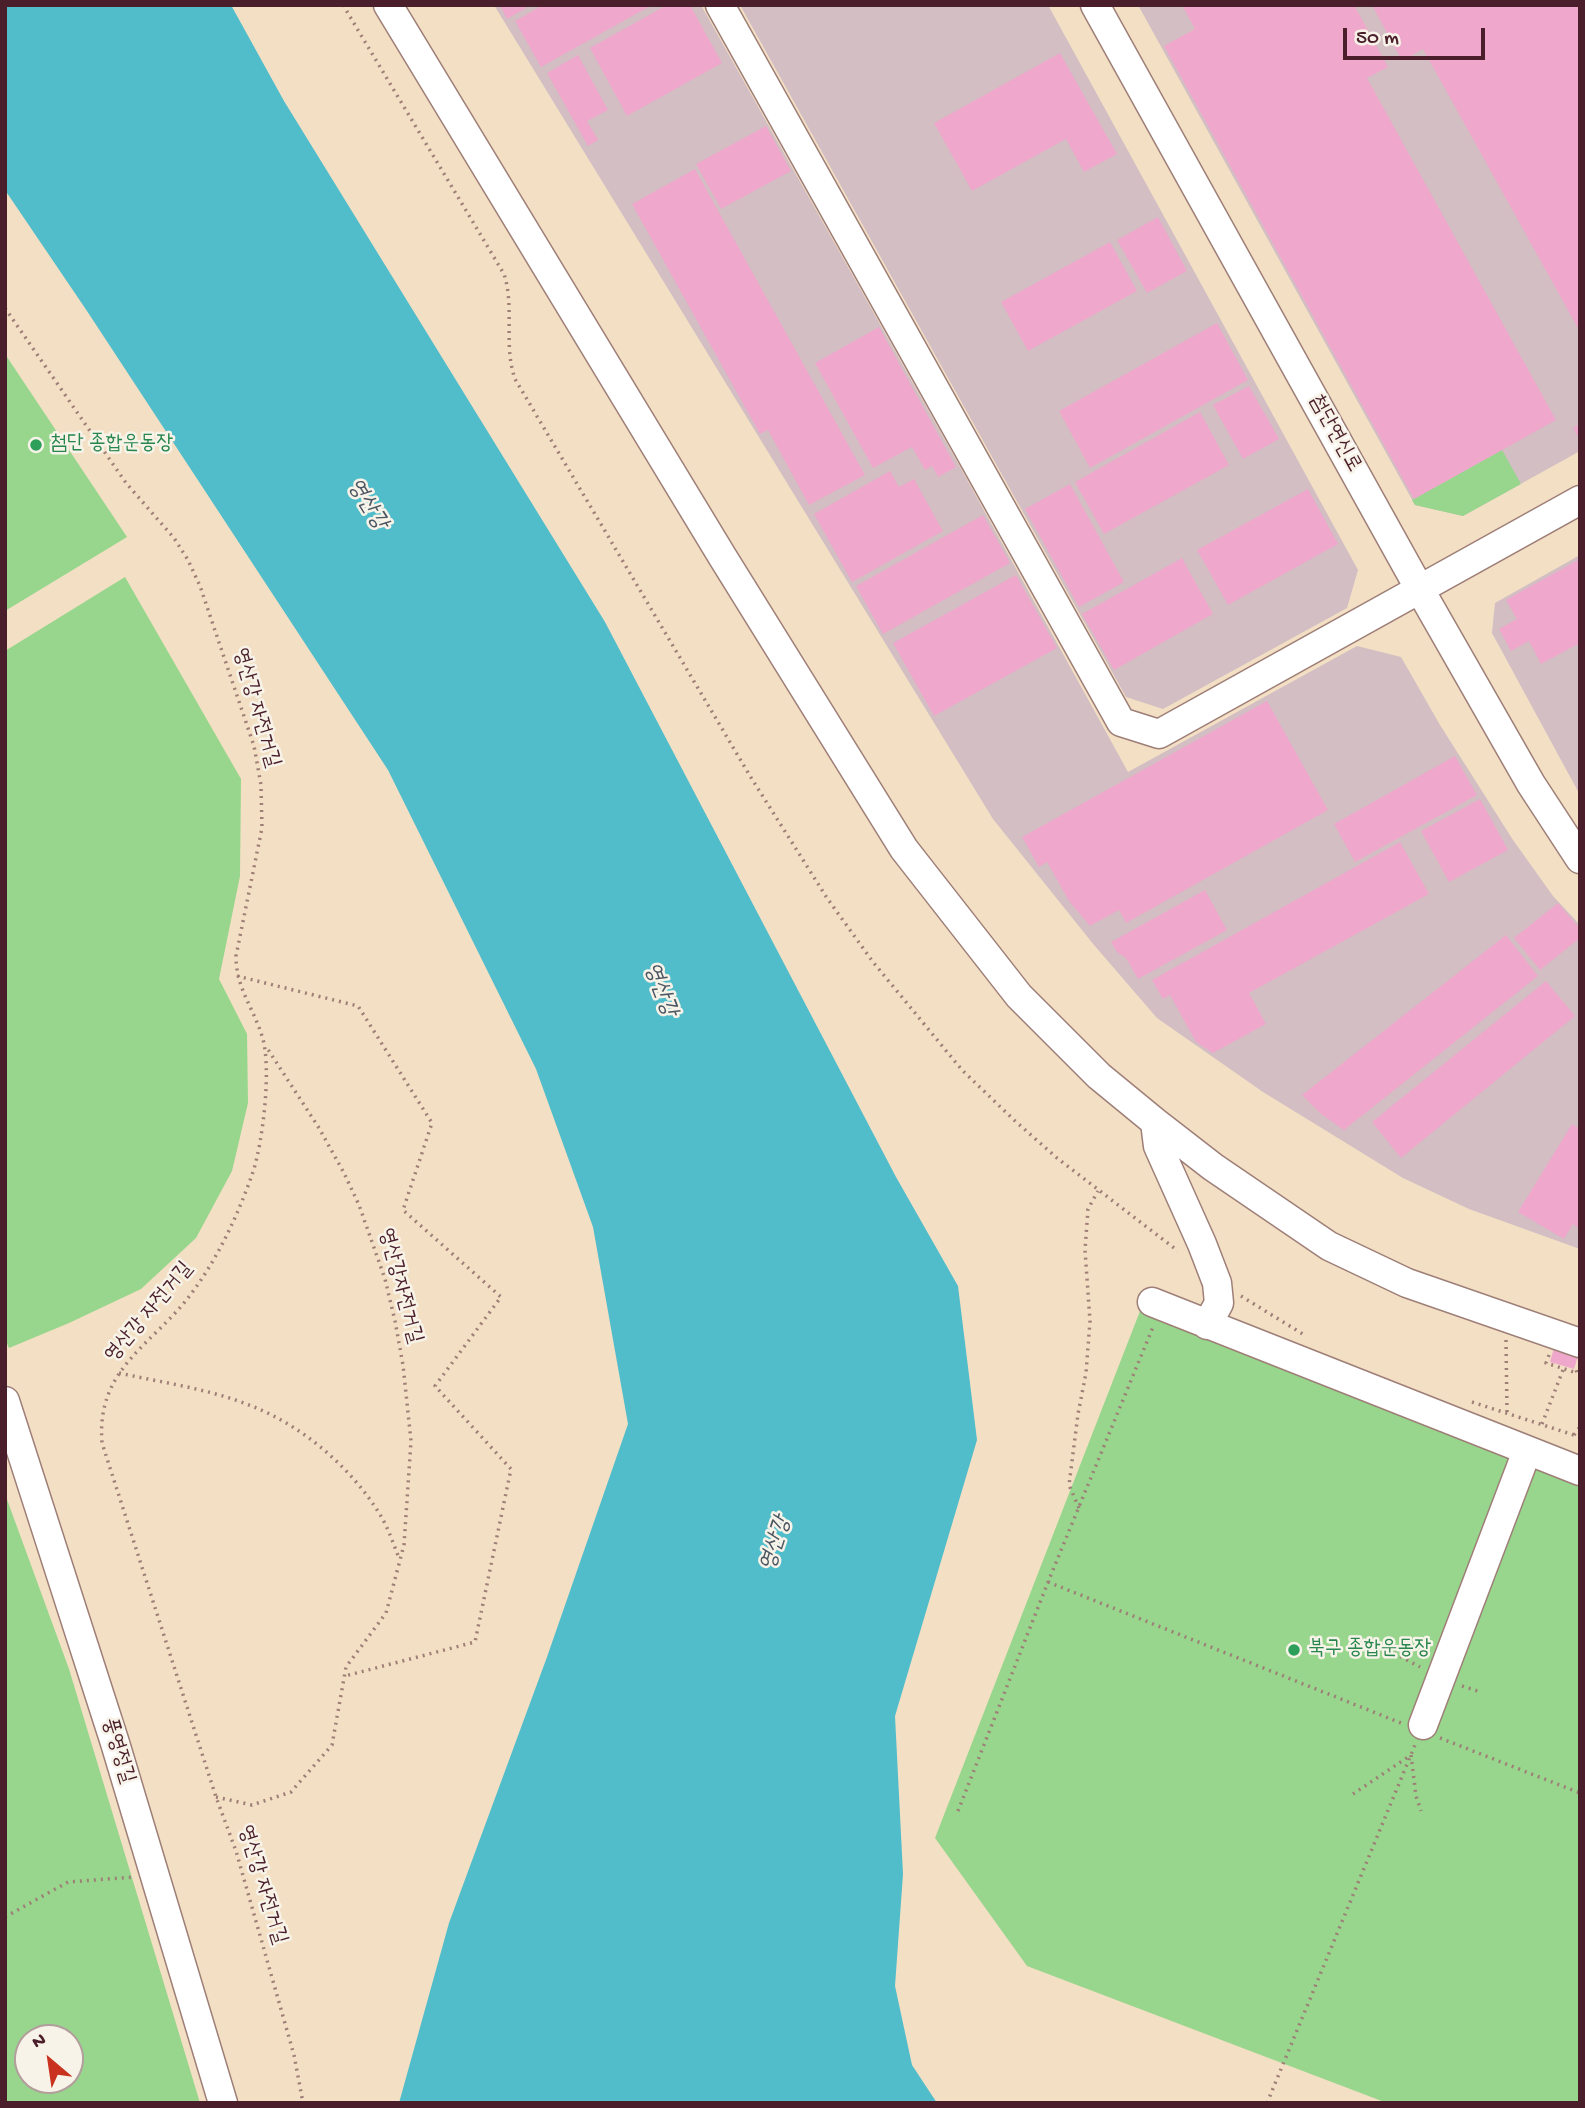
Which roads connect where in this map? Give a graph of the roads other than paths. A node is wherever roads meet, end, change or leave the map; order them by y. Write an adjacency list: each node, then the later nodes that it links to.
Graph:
1 (388, 5): 7 (street)
2 (720, 5): 5 (street)
3 (1095, 5): 5 (street, 첨단연신로)
4 (1580, 500): 5 (street)
5 (1419, 588): 6 (street, 첨단연신로)
6 (1580, 859)
7 (1155, 1122): 9 (street); 10 (street)
8 (1157, 1304): 9 (street)
9 (1207, 1325): 12 (street)
10 (1580, 1343)
11 (5, 1401): 15 (street, 풍영정길)
12 (1527, 1451): 13 (street); 14 (street)
13 (1580, 1471)
14 (1422, 1728)
15 (223, 2103)

